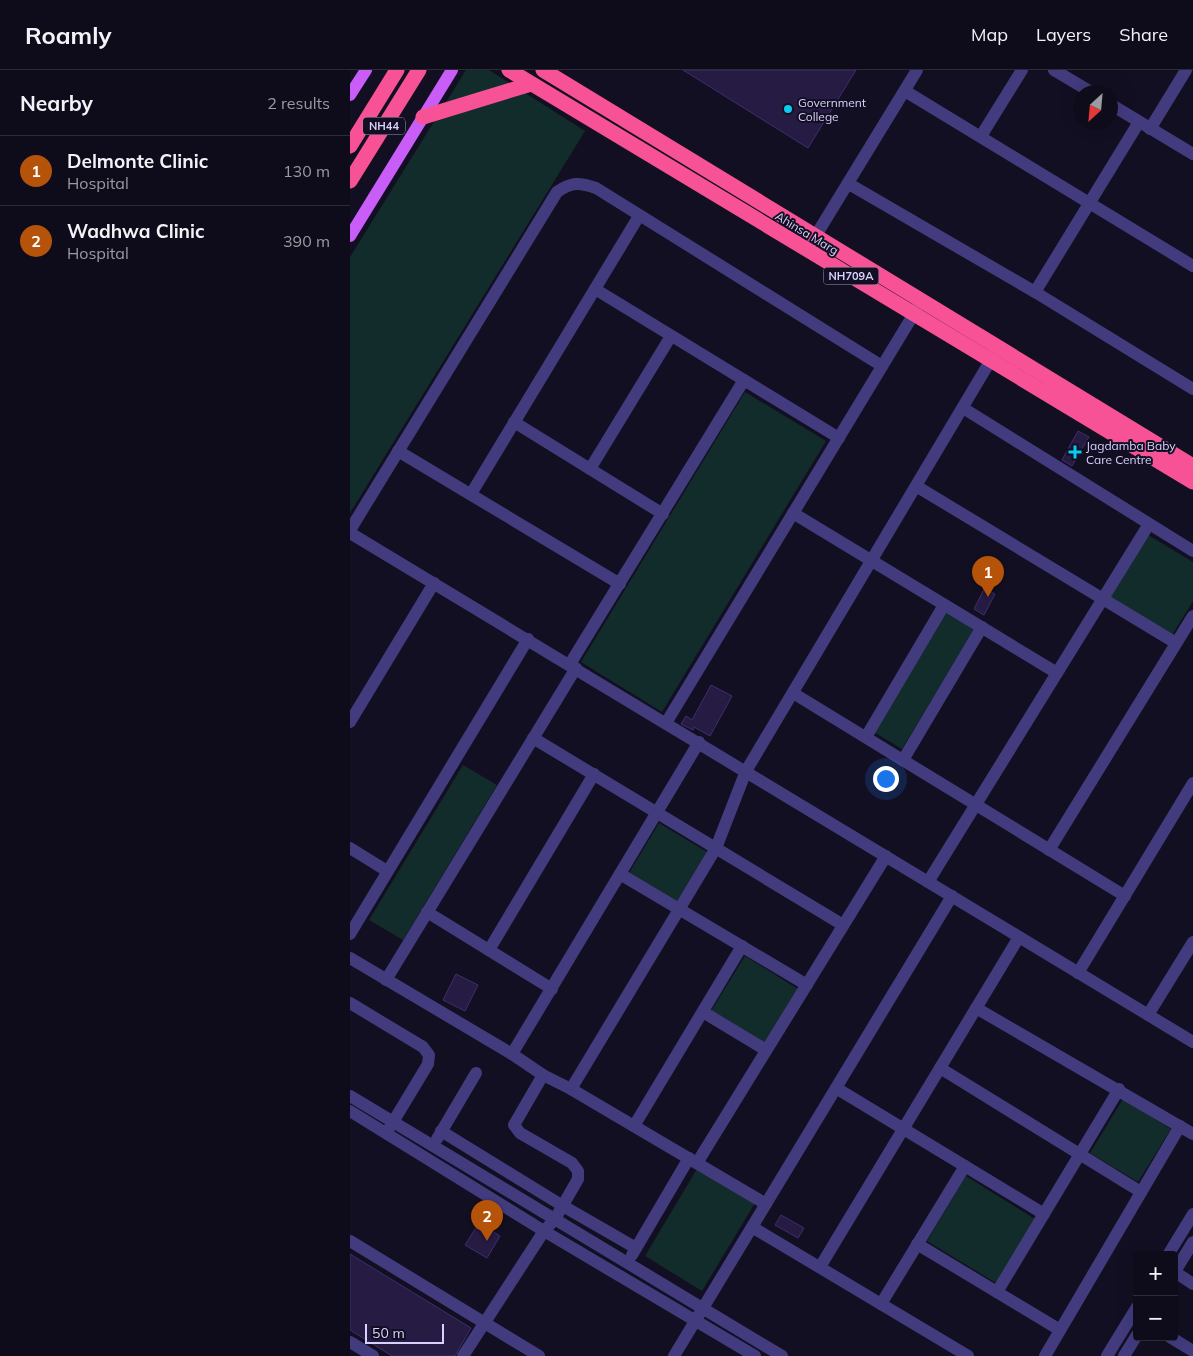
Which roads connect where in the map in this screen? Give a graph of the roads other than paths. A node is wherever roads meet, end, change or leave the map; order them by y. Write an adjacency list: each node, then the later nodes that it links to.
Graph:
1 (397, 70): 19 (highway, NH44)
2 (419, 70): 21 (highway, NH44)
3 (452, 70): 16 (main road)
4 (509, 70): 11 (highway, Ahinsa Marg / NH709A)
5 (543, 70): 26 (highway, Ahinsa Marg / NH709A)
6 (917, 70): 13 (street)
7 (1022, 70): 18 (street)
8 (1054, 70): 12 (street)
9 (1186, 70): 17 (street)
10 (363, 72): 14 (main road)
11 (530, 84): 16 (highway); 27 (highway, Ahinsa Marg / NH709A)
12 (1079, 85)
13 (905, 91): 18 (street); 22 (street)
14 (350, 96)
15 (1118, 109): 17 (street)
16 (423, 117): 25 (main road)
17 (1145, 125): 20 (street); 23 (street)
18 (981, 136): 23 (street)
19 (350, 146)
20 (1193, 154)
21 (350, 181)
22 (849, 184): 26 (street); 30 (street)
23 (1090, 203): 28 (street); 30 (street)
24 (639, 216): 29 (street); 35 (street); 41 (street)
25 (350, 236)
26 (816, 236): 27 (street); 31 (highway, Ahinsa Marg / NH709A)
27 (807, 250): 32 (highway, Ahinsa Marg / NH709A)
28 (1193, 266)
29 (595, 289): 33 (street); 39 (street)
30 (1035, 292): 37 (street)
31 (922, 301): 32 (street); 34 (highway, Ahinsa Marg / NH709A)
32 (914, 314): 34 (highway, Ahinsa Marg / NH709A); 35 (street)
33 (671, 336): 36 (street); 43 (street)
34 (995, 354): 38 (street); 42 (highway, Ahinsa Marg / NH709A); 44 (highway, Ahinsa Marg / NH709A)
35 (882, 366): 40 (street)
36 (744, 380): 40 (street); 48 (street)
37 (1193, 389)
38 (962, 408): 45 (street); 49 (street)
39 (514, 422): 43 (street); 46 (street)
40 (839, 438): 47 (street)
41 (398, 451): 46 (street); 50 (street)
42 (1193, 466)
43 (590, 469): 48 (street)
44 (1193, 482)
45 (916, 486): 52 (street); 55 (street)
46 (471, 494): 54 (street)
47 (793, 513): 52 (street); 65 (street)
48 (663, 514): 54 (street)
49 (1149, 524): 51 (street); 55 (street)
50 (350, 532): 53 (street)
51 (1193, 551)
52 (872, 561): 56 (street); 63 (street)
53 (434, 583): 59 (street); 64 (street)
54 (620, 584): 61 (street)
55 (1103, 598): 60 (street); 62 (street)
56 (944, 604): 58 (street); 66 (street)
57 (1193, 616): 60 (street)
58 (982, 627): 62 (street); 69 (street)
59 (528, 638): 61 (street); 79 (street)
60 (1176, 643): 77 (street)
61 (573, 666): 65 (street); 67 (street)
62 (1057, 673): 73 (street)
63 (793, 693): 66 (street); 70 (street)
64 (350, 722)
65 (666, 723): 68 (street)
66 (866, 737): 69 (street)
67 (533, 738): 71 (street); 85 (street)
68 (699, 742): 70 (street); 74 (street)
69 (903, 760): 73 (street)
70 (746, 771): 76 (street); 78 (street)
71 (594, 774): 74 (street); 91 (street)
72 (1193, 783): 83 (street)
73 (976, 805): 77 (street); 81 (street)
74 (657, 812): 76 (street); 80 (street)
75 (350, 848): 79 (street)
76 (716, 848): 84 (street); 86 (street)
77 (1049, 850): 83 (street)
78 (886, 856): 81 (street); 86 (street)
79 (387, 871): 87 (street)
80 (620, 874): 84 (street); 96 (street)
81 (928, 882): 82 (street)
82 (952, 896): 88 (street); 108 (street)
83 (1125, 896): 93 (street)
84 (680, 909): 90 (street); 107 (street)
85 (427, 912): 91 (street); 94 (street)
86 (843, 925): 95 (street)
87 (350, 934)
88 (1019, 937): 93 (street); 98 (street)
89 (1193, 942): 100 (street)
90 (742, 946): 95 (street); 99 (street)
91 (489, 950): 96 (street)
92 (350, 958): 94 (street)
93 (1078, 973): 100 (street)
94 (386, 980): 103 (street)
95 (807, 984): 102 (street)
96 (552, 988): 103 (street)
97 (350, 1003): 112 (street)
98 (976, 1008): 104 (street); 109 (street)
99 (703, 1012): 102 (street); 113 (street)
100 (1148, 1015): 101 (street)
101 (1193, 1042)
102 (766, 1050): 121 (street)
103 (512, 1054): 106 (street)
104 (940, 1068): 115 (street); 120 (street)
105 (476, 1073): 116 (street)
106 (543, 1075): 107 (street); 125 (street)
107 (571, 1088): 113 (street)
108 (836, 1088): 115 (street); 124 (street)
109 (1120, 1089): 114 (street); 120 (street)
110 (350, 1096): 112 (street)
111 (350, 1111): 117 (street)
112 (393, 1121): 117 (street); 119 (street)
113 (634, 1126): 121 (street)
114 (1180, 1126): 118 (street); 123 (street)
115 (903, 1128): 122 (street); 137 (street)
116 (441, 1131): 119 (street); 125 (street)
117 (386, 1133): 130 (street)
118 (1193, 1134)
119 (433, 1145): 128 (street)
120 (1080, 1155): 123 (street); 126 (street)
121 (693, 1161): 124 (street); 134 (street)
122 (965, 1166): 126 (street); 133 (street)
123 (1141, 1192): 147 (street)
124 (766, 1204): 129 (street)
125 (563, 1206): 128 (street); 134 (street)
126 (1044, 1214): 141 (street)
127 (1193, 1214): 135 (street)
128 (555, 1219): 130 (street); 136 (street)
129 (752, 1227): 137 (street); 143 (street)
130 (544, 1231): 145 (street); 146 (street)
131 (350, 1241): 146 (street)
132 (1193, 1242): 138 (street)
133 (917, 1244): 141 (street); 142 (street)
134 (636, 1248): 136 (street)
135 (1170, 1251)
136 (627, 1262): 143 (street)
137 (820, 1267): 142 (street)
138 (1178, 1268)
139 (1178, 1275): 140 (street)
140 (1193, 1284)
141 (997, 1292): 147 (street)
142 (881, 1304): 158 (street)
143 (703, 1308): 145 (street); 157 (street)
144 (1133, 1316): 160 (street)
145 (696, 1320): 155 (street); 156 (street)
146 (484, 1322): 153 (street); 154 (street)
147 (1060, 1330): 159 (street)
148 (1133, 1341): 161 (street)
149 (1177, 1341): 151 (street)
150 (350, 1342): 152 (street)
151 (1193, 1351)
152 (373, 1356)
153 (463, 1356)
154 (539, 1356)
155 (674, 1356)
156 (755, 1356)
157 (782, 1356)
158 (968, 1356)
159 (1045, 1356)
160 (1107, 1356)
161 (1124, 1356)

